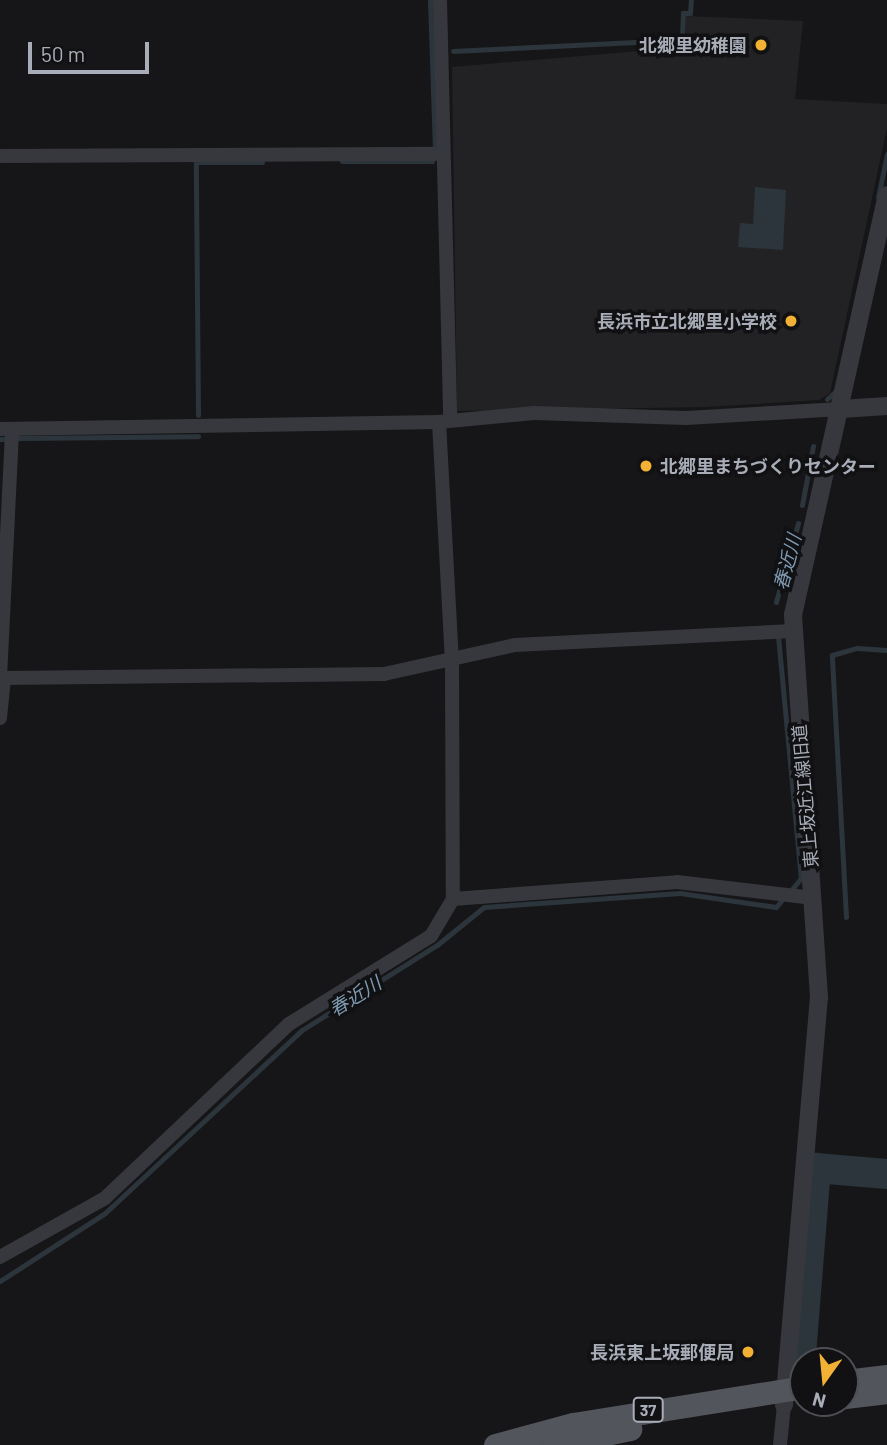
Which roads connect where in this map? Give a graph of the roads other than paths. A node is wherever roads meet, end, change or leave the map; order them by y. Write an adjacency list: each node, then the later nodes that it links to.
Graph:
1 (440, 0): 2 (street)
2 (443, 154): 3 (street); 7 (street)
3 (0, 156)
4 (887, 195): 6 (street, 東上坂近江線旧道)
5 (887, 405): 6 (street)
6 (841, 410): 7 (street); 9 (street, 東上坂近江線旧道)
7 (444, 421): 8 (street); 10 (street)
8 (6, 429): 11 (street)
9 (794, 631): 10 (street); 13 (street, 東上坂近江線旧道)
10 (452, 662): 11 (street); 14 (street)
11 (2, 678): 12 (street)
12 (0, 718)
13 (813, 898): 14 (street); 16 (street, 東上坂近江線旧道)
14 (453, 900): 15 (street)
15 (0, 1256)
16 (797, 1347)
17 (887, 1376): 18 (main road)
18 (859, 1379)
19 (887, 1392): 20 (main road)
20 (859, 1395)
21 (789, 1397): 24 (main road, 37)
22 (789, 1397): 25 (main road, 37)
23 (789, 1414): 26 (street)
24 (509, 1443)
25 (553, 1445)
26 (780, 1445)

